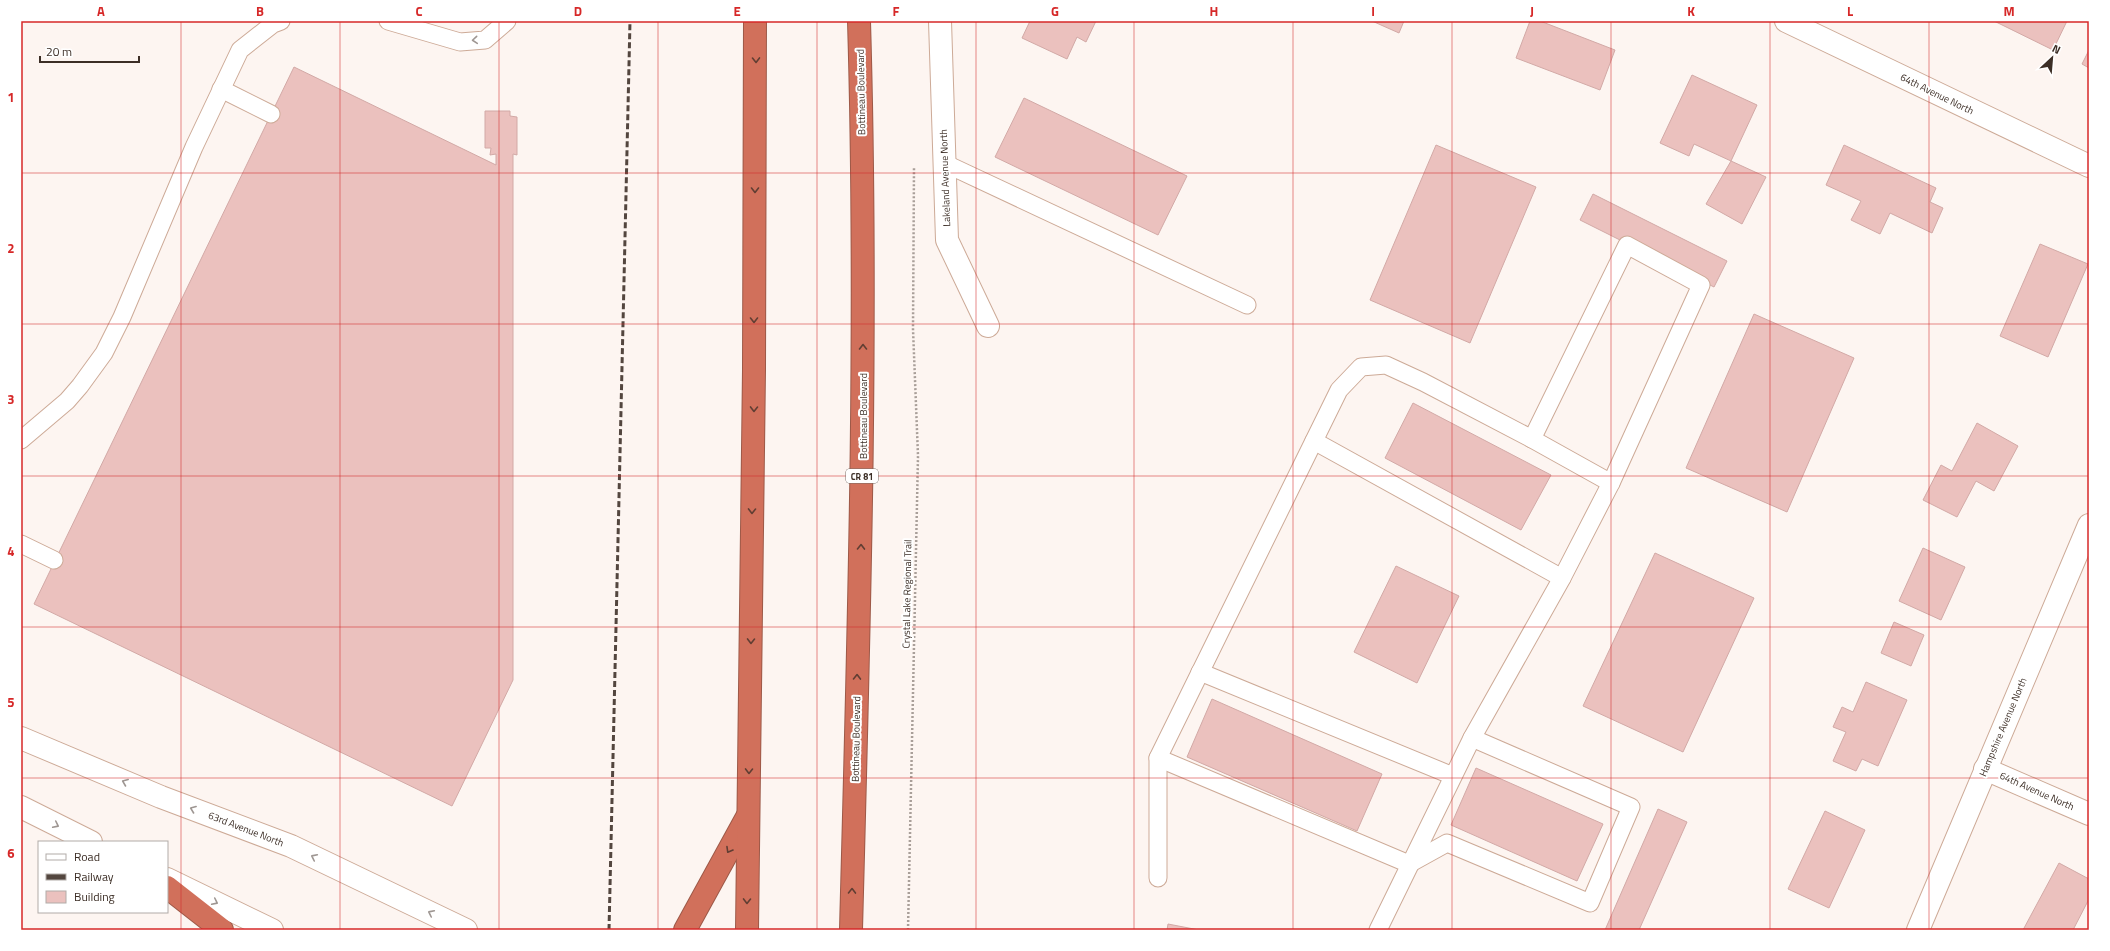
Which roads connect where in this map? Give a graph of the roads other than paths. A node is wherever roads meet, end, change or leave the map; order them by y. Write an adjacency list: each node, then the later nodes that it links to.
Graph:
1 (281, 21): 8 (lane)
2 (388, 21): 3 (lane, one-way to 2)
3 (507, 21)
4 (755, 21): 30 (highway, one-way to 30)
5 (860, 21): 41 (highway, Bottineau Boulevard / CR 81, one-way to 5)
6 (940, 21): 10 (street, Lakeland Avenue North)
7 (1786, 21): 11 (street, 64th Avenue North)
8 (221, 89): 9 (lane); 15 (lane)
9 (271, 114)
10 (944, 163): 12 (lane); 13 (street, Lakeland Avenue North)
11 (2089, 166)
12 (1247, 304)
13 (988, 326)
14 (1532, 439): 16 (lane); 17 (lane); 17 (lane)
15 (21, 440)
16 (1314, 441): 21 (lane); 22 (lane)
17 (1611, 483): 21 (lane)
18 (2089, 525): 26 (street, Hampshire Avenue North)
19 (21, 544): 20 (lane)
20 (54, 560)
21 (1562, 578): 24 (lane)
22 (1200, 672): 25 (lane); 27 (lane)
23 (21, 738): 38 (street, 63rd Avenue North, one-way to 23)
24 (1472, 738): 27 (lane); 32 (lane)
25 (1158, 758): 32 (lane); 33 (lane)
26 (1985, 769): 29 (street, 64th Avenue North); 43 (street, Hampshire Avenue North)
27 (1453, 776): 32 (lane)
28 (21, 807): 31 (street, one-way to 31)
29 (2089, 814)
30 (748, 816): 39 (highway, one-way to 39); 40 (highway, one-way to 40)
31 (89, 841)
32 (1409, 864): 42 (lane)
33 (1158, 878)
34 (168, 879): 37 (street, one-way to 37)
35 (168, 888): 36 (highway)
36 (222, 930)
37 (272, 930)
38 (466, 930)
39 (685, 930)
40 (747, 930)
41 (851, 930)
42 (1378, 930)
43 (1918, 930)

